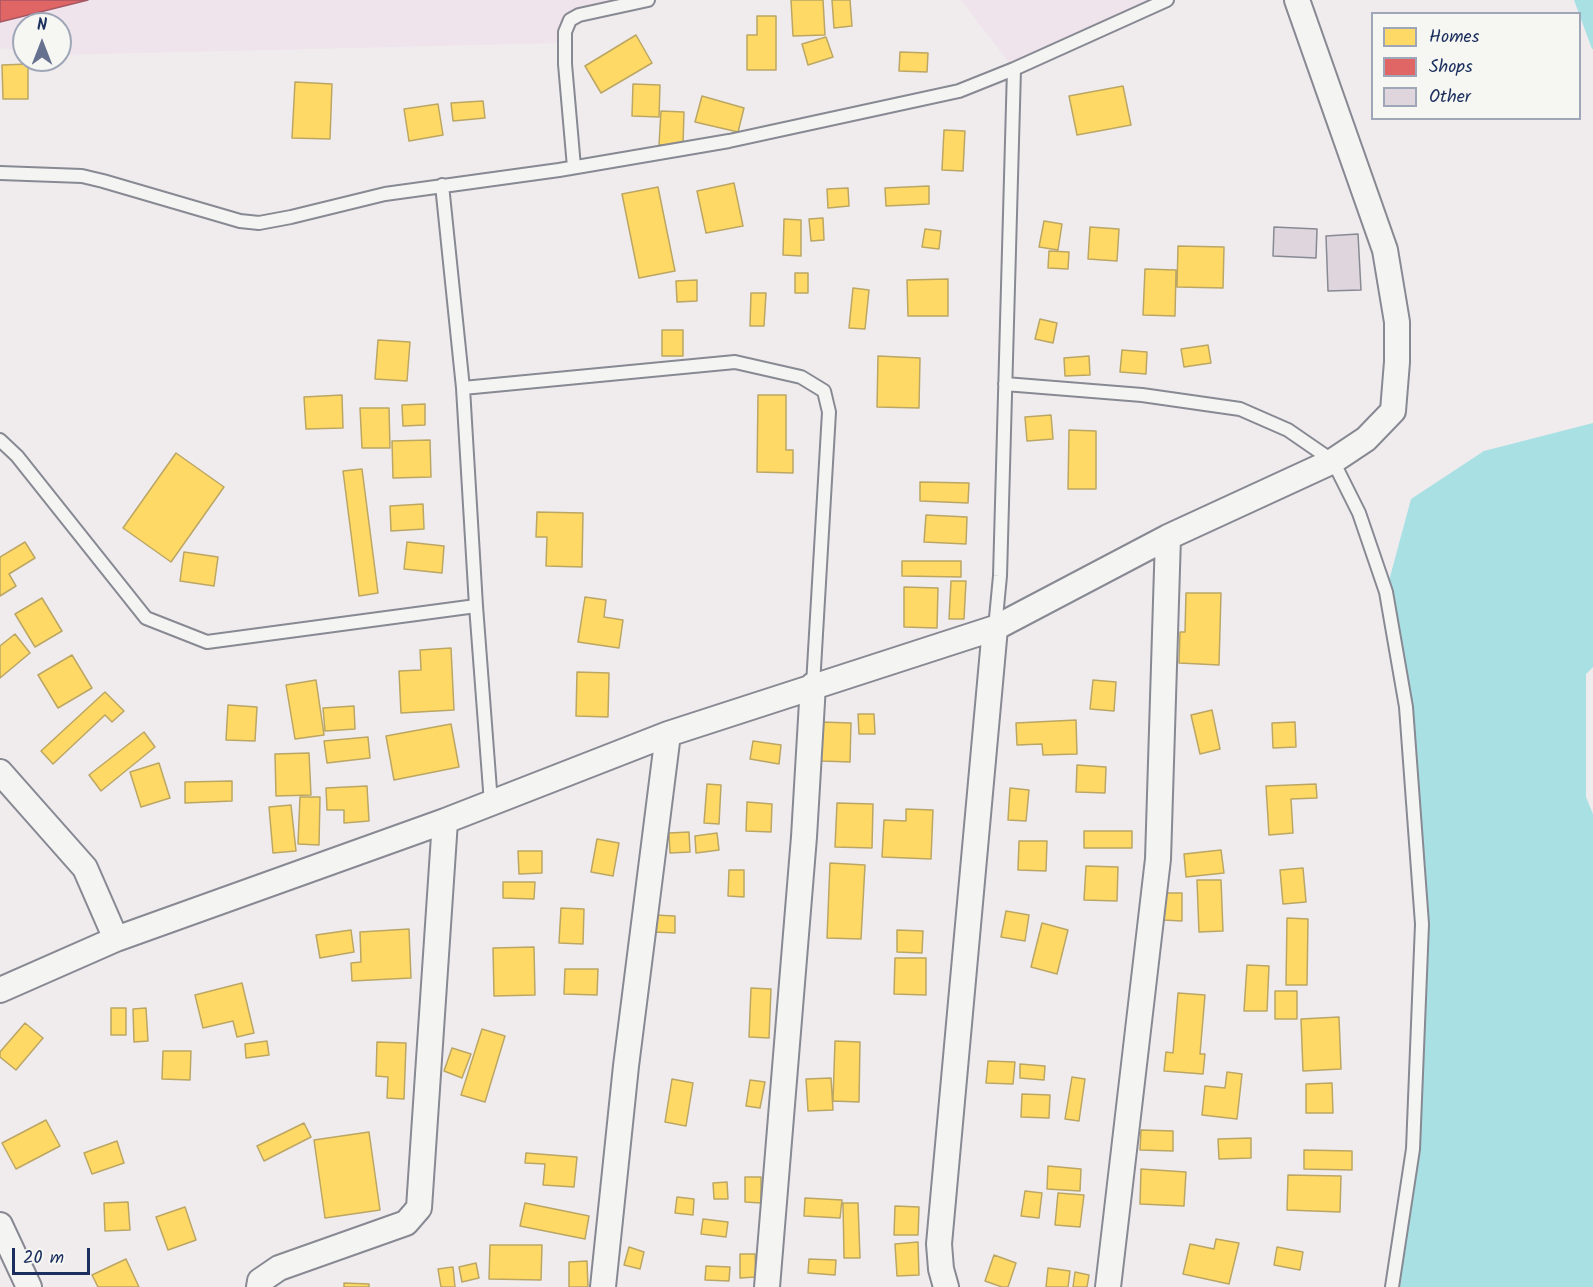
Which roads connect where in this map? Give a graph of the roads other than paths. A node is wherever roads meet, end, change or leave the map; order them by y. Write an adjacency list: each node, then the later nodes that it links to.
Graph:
1 (648, 0): 5 (lane)
2 (1167, 0): 4 (lane)
3 (1297, 0): 11 (street)
4 (1014, 69): 5 (lane); 8 (lane)
5 (574, 167): 7 (lane)
6 (0, 173): 7 (lane)
7 (442, 185): 9 (lane)
8 (1005, 384): 11 (lane); 14 (lane)
9 (463, 388): 13 (lane); 15 (lane)
10 (0, 440): 13 (lane)
11 (1333, 461): 12 (street); 29 (lane)
12 (1168, 537): 14 (street); 28 (street)
13 (476, 606): 18 (lane)
14 (995, 628): 15 (street); 27 (street)
15 (813, 686): 16 (street); 26 (street)
16 (668, 734): 18 (street); 25 (street)
17 (0, 772): 20 (street)
18 (491, 803): 19 (street)
19 (445, 821): 20 (street); 24 (street)
20 (116, 939): 21 (street)
21 (0, 990)
22 (0, 1226): 23 (street)
23 (29, 1287)
24 (259, 1287)
25 (603, 1287)
26 (767, 1287)
27 (946, 1287)
28 (1108, 1287)
29 (1392, 1287)

